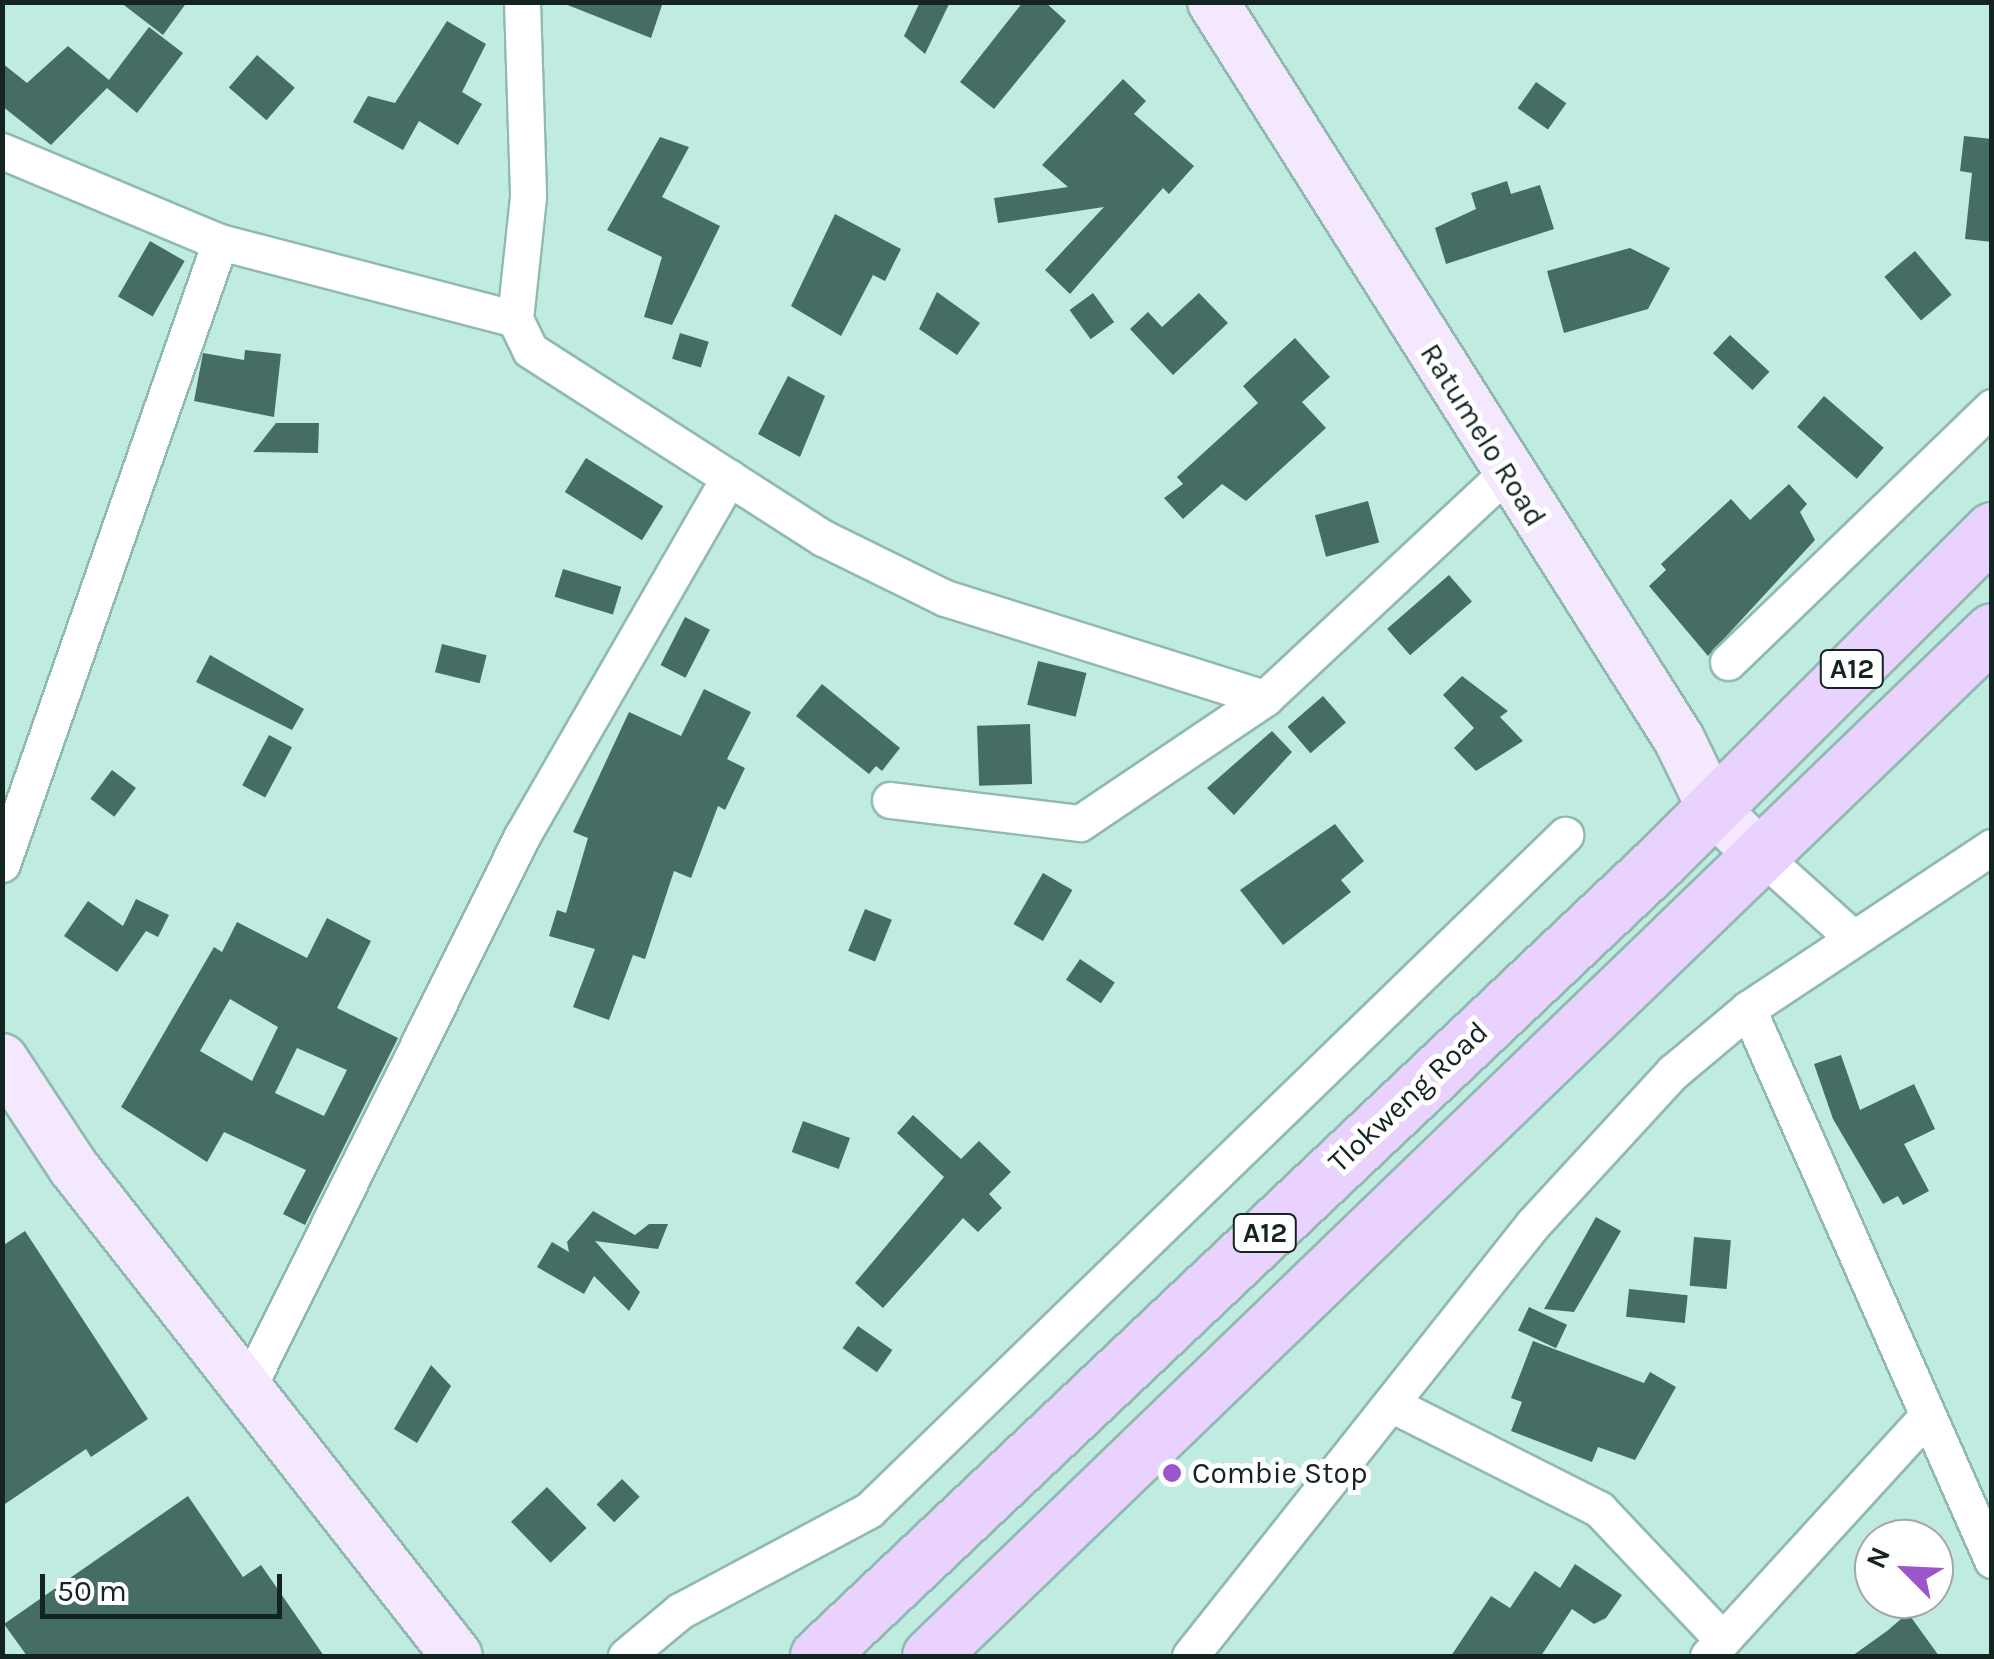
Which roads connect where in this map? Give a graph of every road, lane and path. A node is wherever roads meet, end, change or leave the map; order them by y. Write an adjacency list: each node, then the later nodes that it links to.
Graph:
1 (522, 2): 5 (street)
2 (1214, 2): 7 (street, Ratumelo Road)
3 (2, 150): 4 (street)
4 (220, 242): 5 (street); 18 (street)
5 (515, 319): 8 (street)
6 (1992, 407): 11 (street)
7 (1506, 473): 12 (street); 14 (street, Ratumelo Road)
8 (729, 478): 12 (street); 22 (street)
9 (1992, 530): 14 (main road, Tlokweng Road / A12)
10 (1992, 631): 17 (main road, A12)
11 (1728, 662)
12 (1265, 698): 13 (street)
13 (890, 800)
14 (1713, 809): 17 (street, Ratumelo Road); 30 (main road, Tlokweng Road / A12)
15 (1565, 835): 29 (street)
16 (1992, 847): 19 (street)
17 (1763, 857): 19 (street); 31 (main road, A12)
18 (2, 864)
19 (1852, 937): 20 (street)
20 (1748, 1008): 23 (street); 24 (street)
21 (2, 1058): 22 (street)
22 (248, 1385): 28 (street)
23 (1391, 1404): 27 (street); 32 (street)
24 (1926, 1417): 25 (street); 27 (street)
25 (1978, 1494): 26 (street)
26 (1992, 1560)
27 (1715, 1648)
28 (457, 1656)
29 (626, 1656)
30 (818, 1656)
31 (930, 1656)
32 (1190, 1656)

